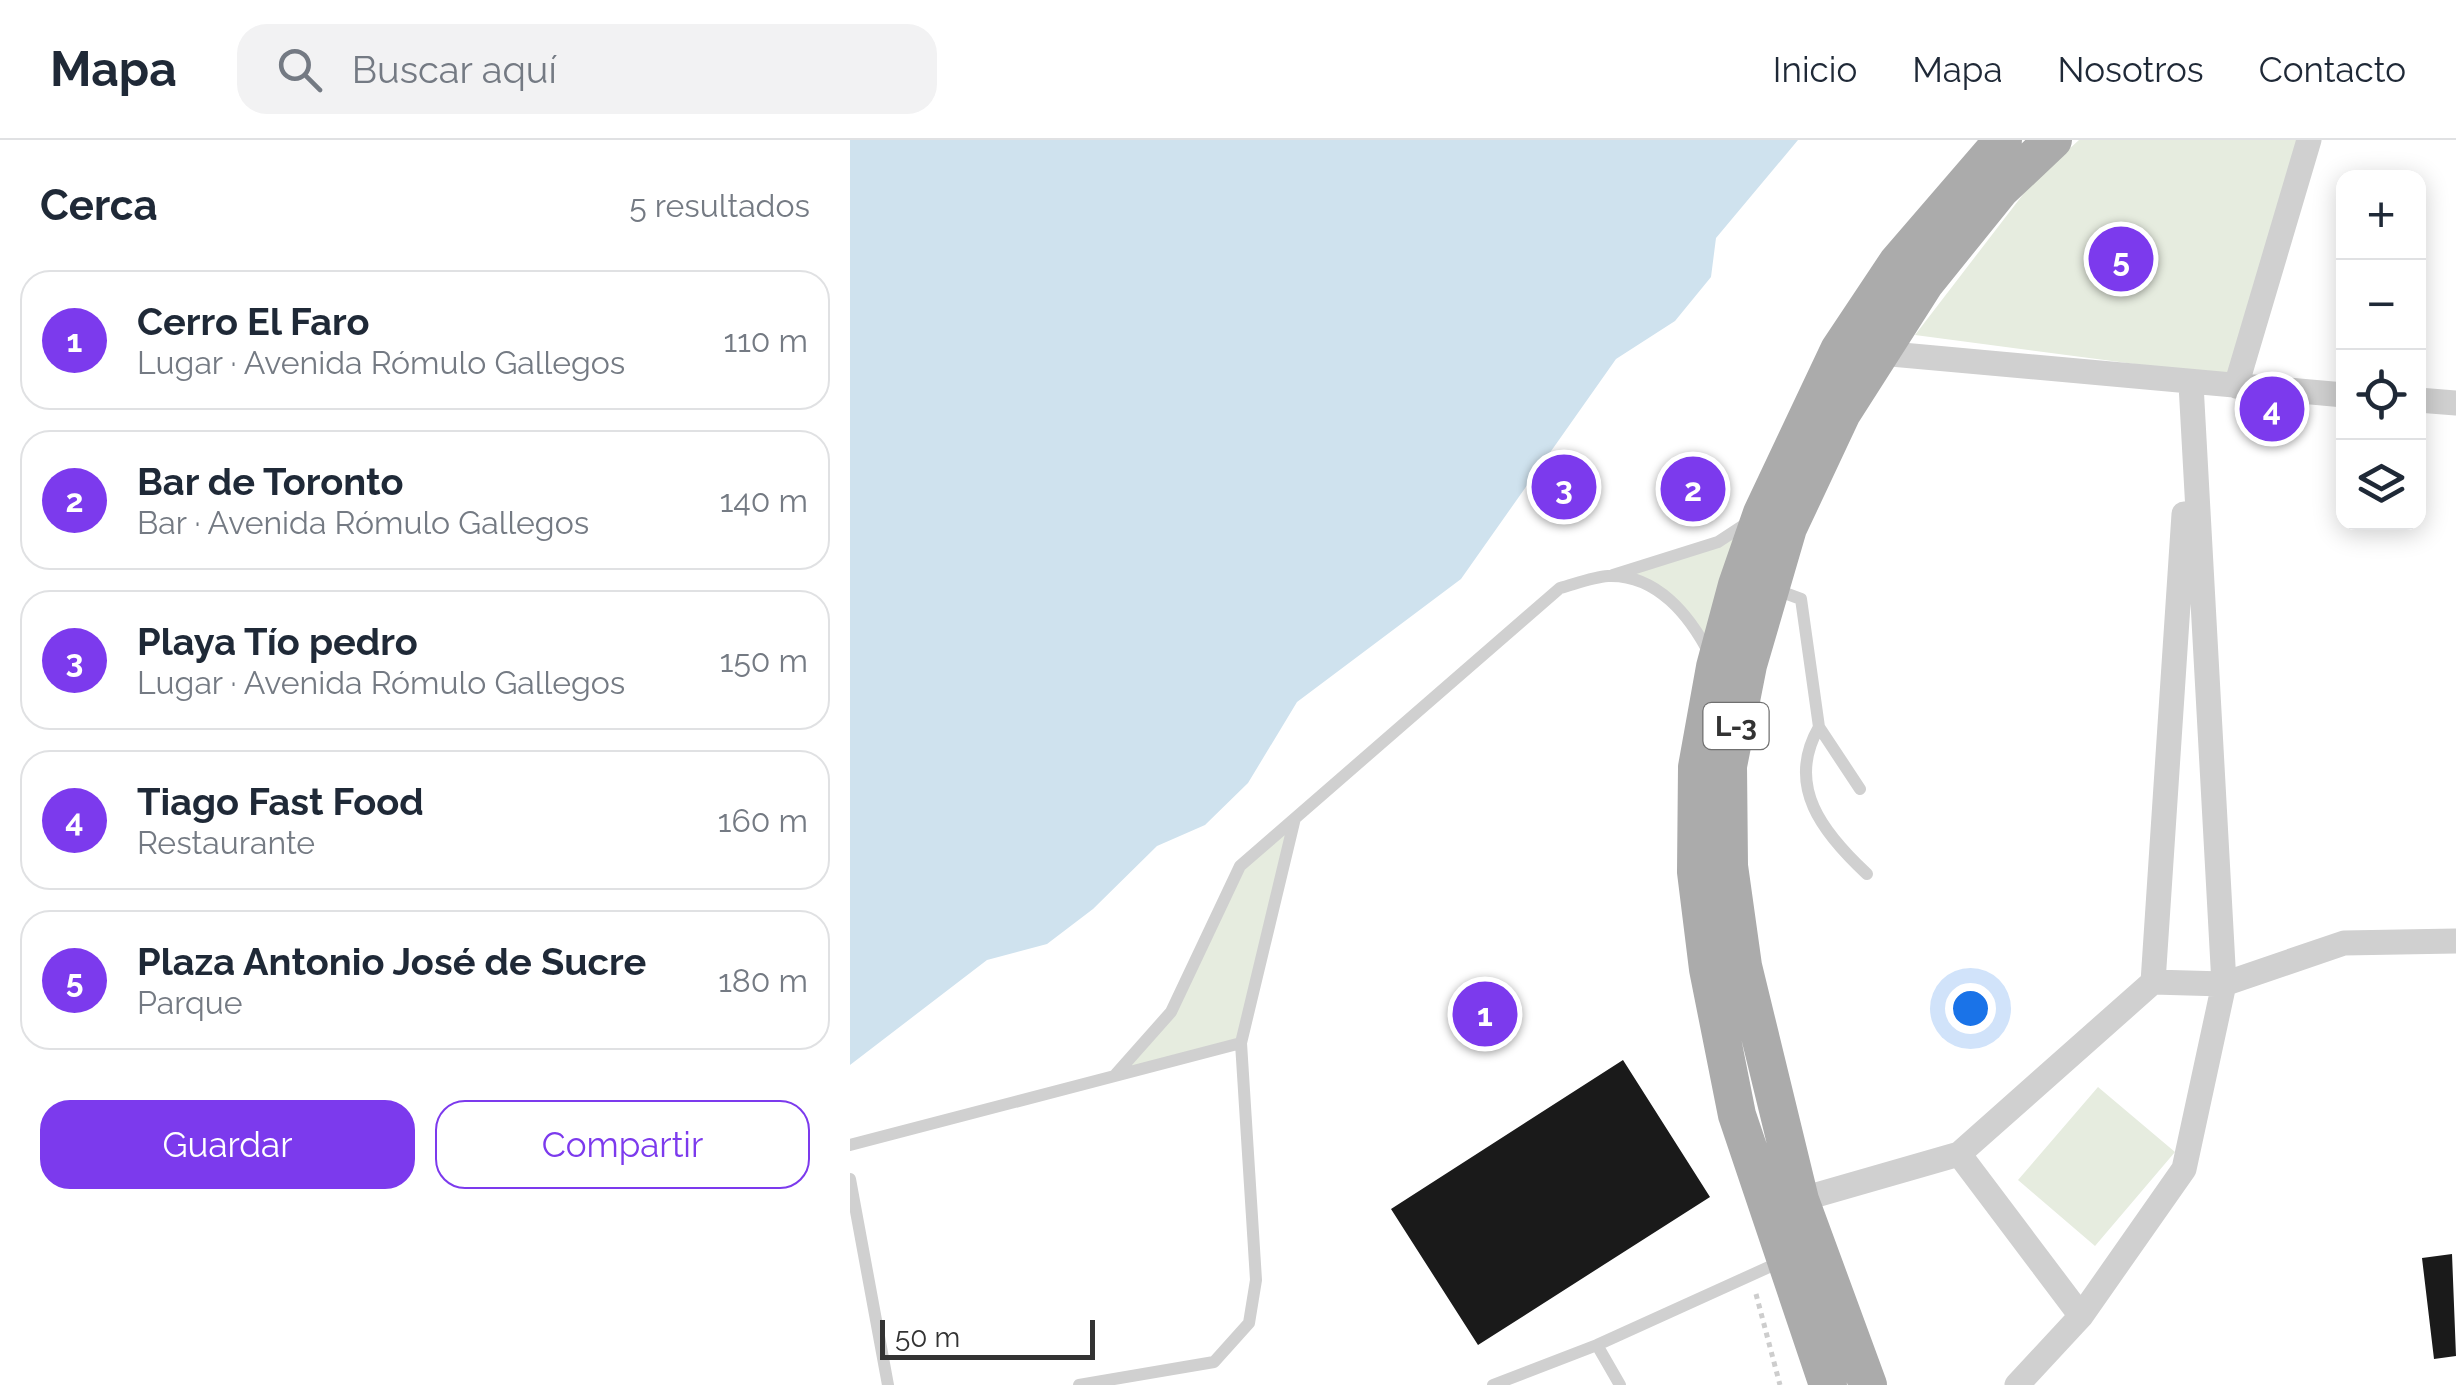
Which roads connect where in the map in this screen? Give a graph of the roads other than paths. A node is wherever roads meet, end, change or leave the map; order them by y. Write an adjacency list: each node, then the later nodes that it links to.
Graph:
1 (2003, 140): 10 (main road, L-3)
2 (2054, 140): 4 (main road, L-3)
3 (2309, 140): 6 (street)
4 (1880, 353): 5 (street); 12 (main road, L-3)
5 (2190, 384): 6 (street); 19 (street); 20 (street)
6 (2236, 386): 7 (street)
7 (2336, 393)
8 (2426, 401): 9 (street)
9 (2456, 403)
10 (1762, 513): 11 (lane); 13 (main road, L-3)
11 (1609, 576): 13 (lane); 16 (lane)
12 (1771, 588): 14 (lane); 26 (main road, L-3)
13 (1716, 667): 26 (main road, L-3)
14 (1819, 726): 15 (lane); 17 (lane)
15 (1860, 789)
16 (1296, 818): 21 (lane); 22 (lane)
17 (1867, 874)
18 (2456, 941): 20 (street)
19 (2153, 982): 20 (street); 24 (street)
20 (2224, 984): 28 (street)
21 (1241, 1042): 22 (lane); 31 (lane)
22 (1116, 1074): 23 (lane)
23 (850, 1145)
24 (1959, 1154): 26 (street); 28 (street)
25 (850, 1178): 30 (lane)
26 (1784, 1204): 27 (main road, L-3)
27 (1803, 1251): 29 (lane); 34 (main road, L-3); 35 (main road, L-3)
28 (2081, 1316): 36 (street)
29 (1597, 1344): 32 (lane); 33 (lane)
30 (888, 1385)
31 (1078, 1385)
32 (1493, 1385)
33 (1620, 1385)
34 (1828, 1385)
35 (1868, 1385)
36 (2016, 1385)

